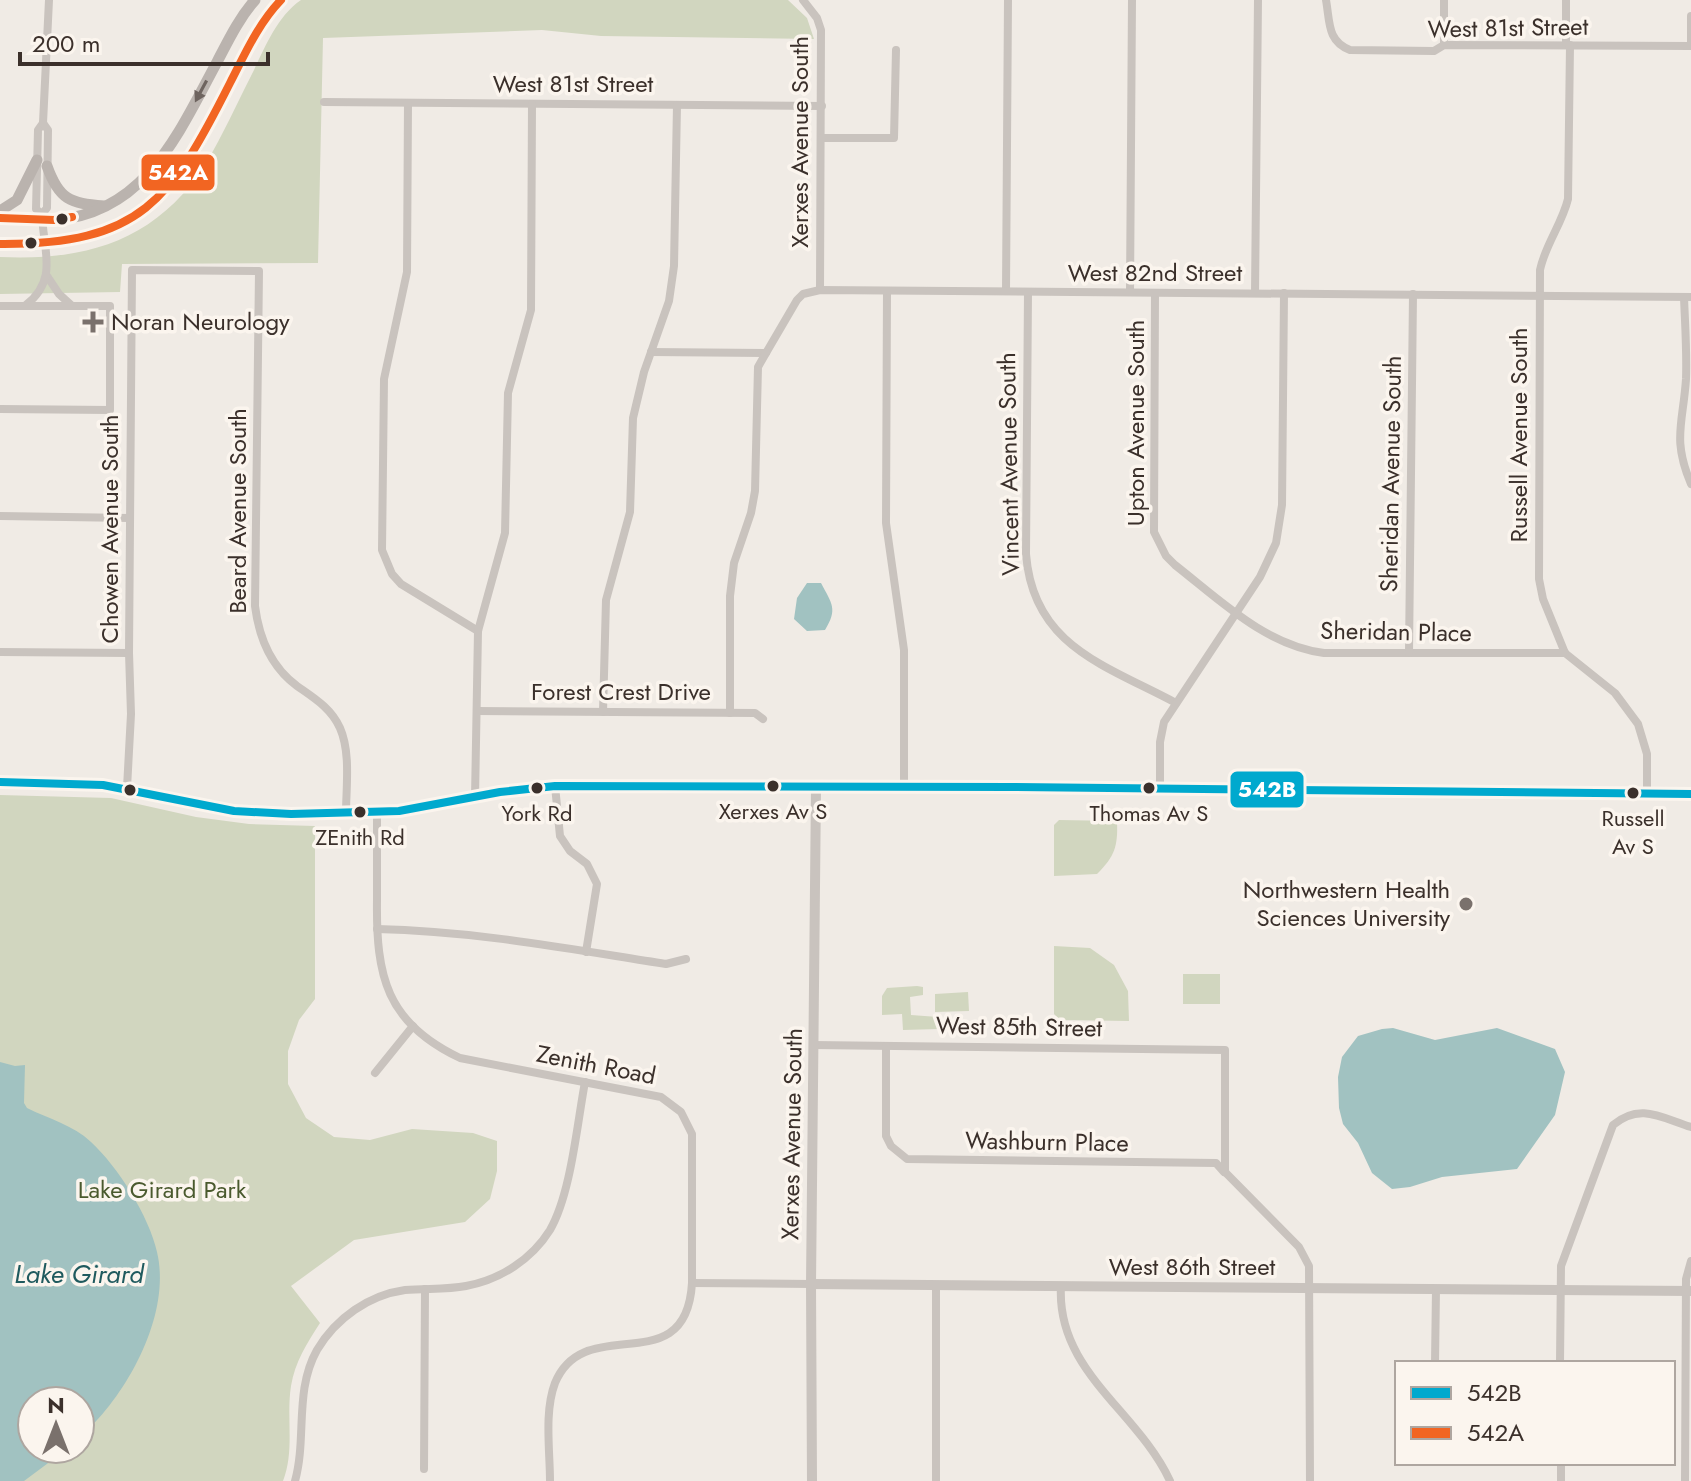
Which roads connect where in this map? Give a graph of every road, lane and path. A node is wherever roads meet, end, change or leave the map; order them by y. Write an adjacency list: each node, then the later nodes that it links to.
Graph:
1 (49, 0): 22 (street)
2 (255, 0): 23 (main road, one-way to 23)
3 (281, 0): 28 (main road)
4 (803, 0): 20 (street, Xerxes Avenue South)
5 (1008, 0): 33 (street)
6 (1132, 0): 35 (street, Upton Avenue South)
7 (1258, 0): 37 (street)
8 (1326, 0): 12 (street, West 81st Street)
9 (1444, 0): 12 (street)
10 (1566, 0): 13 (street, Russell Avenue South)
11 (1691, 16): 14 (street)
12 (1444, 45): 13 (street, West 81st Street)
13 (1568, 45): 14 (street, West 81st Street); 40 (street, Russell Avenue South)
14 (1691, 46)
15 (896, 50): 21 (street)
16 (324, 102): 17 (street, West 81st Street)
17 (408, 103): 18 (street, West 81st Street); 52 (street)
18 (532, 104): 19 (street, West 81st Street); 52 (street)
19 (677, 105): 20 (street, West 81st Street); 45 (street)
20 (822, 106): 21 (street, Xerxes Avenue South)
21 (822, 138): 31 (street, Xerxes Avenue South)
22 (42, 163): 23 (main road); 24 (main road); 25 (street)
23 (104, 206): 25 (main road)
24 (0, 211)
25 (42, 217): 26 (main road); 28 (street)
26 (0, 218)
27 (0, 244): 28 (main road)
28 (46, 244): 30 (street)
29 (132, 270): 50 (street, Chowen Avenue South); 72 (street, Beard Avenue South)
30 (47, 276): 43 (street); 44 (street)
31 (820, 290): 32 (street, West 82nd Street); 46 (street)
32 (887, 291): 33 (street, West 82nd Street); 65 (street)
33 (1006, 291): 34 (street, West 82nd Street)
34 (1028, 292): 35 (street, West 82nd Street); 57 (street, Vincent Avenue South)
35 (1130, 292): 36 (street, West 82nd Street)
36 (1155, 293): 37 (street, West 82nd Street); 51 (street, Upton Avenue South)
37 (1255, 293): 38 (street, West 82nd Street)
38 (1284, 293): 39 (street, West 82nd Street); 51 (street)
39 (1413, 294): 40 (street, West 82nd Street); 55 (street, Sheridan Avenue South)
40 (1541, 295): 41 (street, West 82nd Street); 56 (street, Russell Avenue South)
41 (1688, 297): 48 (street)
42 (0, 306): 43 (street)
43 (26, 306): 44 (street)
44 (72, 306): 47 (street)
45 (651, 352): 46 (street); 59 (street)
46 (766, 353): 60 (street)
47 (0, 409)
48 (1691, 484)
49 (0, 516): 50 (street)
50 (130, 518): 54 (street, Chowen Avenue South)
51 (1237, 612): 55 (street, Sheridan Place); 57 (street)
52 (478, 631): 58 (street)
53 (0, 652): 54 (street)
54 (129, 653): 66 (street, Chowen Avenue South)
55 (1409, 653): 56 (street, Sheridan Place)
56 (1565, 653): 68 (street, Russell Avenue South)
57 (1176, 703): 67 (street)
58 (477, 711): 59 (street, Forest Crest Drive); 70 (street)
59 (603, 712): 60 (street, Forest Crest Drive)
60 (730, 713): 61 (street, Forest Crest Drive)
61 (763, 719)
62 (0, 782): 66 (street)
63 (555, 786): 64 (street); 70 (street); 74 (street)
64 (816, 787): 65 (street); 79 (street, Xerxes Avenue South)
65 (904, 787): 67 (street)
66 (127, 788): 72 (street)
67 (1160, 790): 68 (street)
68 (1647, 794): 69 (street)
69 (1691, 794)
70 (475, 798): 71 (street)
71 (377, 813): 72 (street); 75 (street, Zenith Road)
72 (346, 814)
73 (603, 868): 74 (street)
74 (593, 873): 76 (street)
75 (377, 929): 76 (street); 78 (street, Zenith Road)
76 (586, 952): 77 (street)
77 (686, 959)
78 (413, 1026): 81 (street); 82 (street, Zenith Road)
79 (813, 1045): 80 (street, West 85th Street); 87 (street, Xerxes Avenue South)
80 (886, 1046): 84 (street, Washburn Place); 84 (street, West 85th Street)
81 (375, 1073)
82 (585, 1082): 86 (street, Zenith Road); 91 (street)
83 (1691, 1127): 93 (street)
84 (1225, 1172): 90 (street)
85 (1691, 1261): 94 (street)
86 (692, 1283): 87 (street, West 86th Street); 99 (street, Zenith Road)
87 (811, 1284): 88 (street, West 86th Street); 100 (street, Xerxes Avenue South)
88 (936, 1285): 89 (street, West 86th Street); 101 (street)
89 (1061, 1286): 90 (street, West 86th Street); 102 (street)
90 (1311, 1288): 92 (street, West 86th Street); 103 (street)
91 (425, 1289): 97 (street); 98 (street)
92 (1436, 1289): 93 (street, West 86th Street); 95 (street)
93 (1560, 1289): 94 (street, West 86th Street); 96 (street)
94 (1688, 1291): 104 (street)
95 (1435, 1361)
96 (1560, 1361)
97 (424, 1469)
98 (295, 1481)
99 (550, 1481)
100 (812, 1481)
101 (936, 1481)
102 (1170, 1481)
103 (1310, 1481)
104 (1685, 1481)

